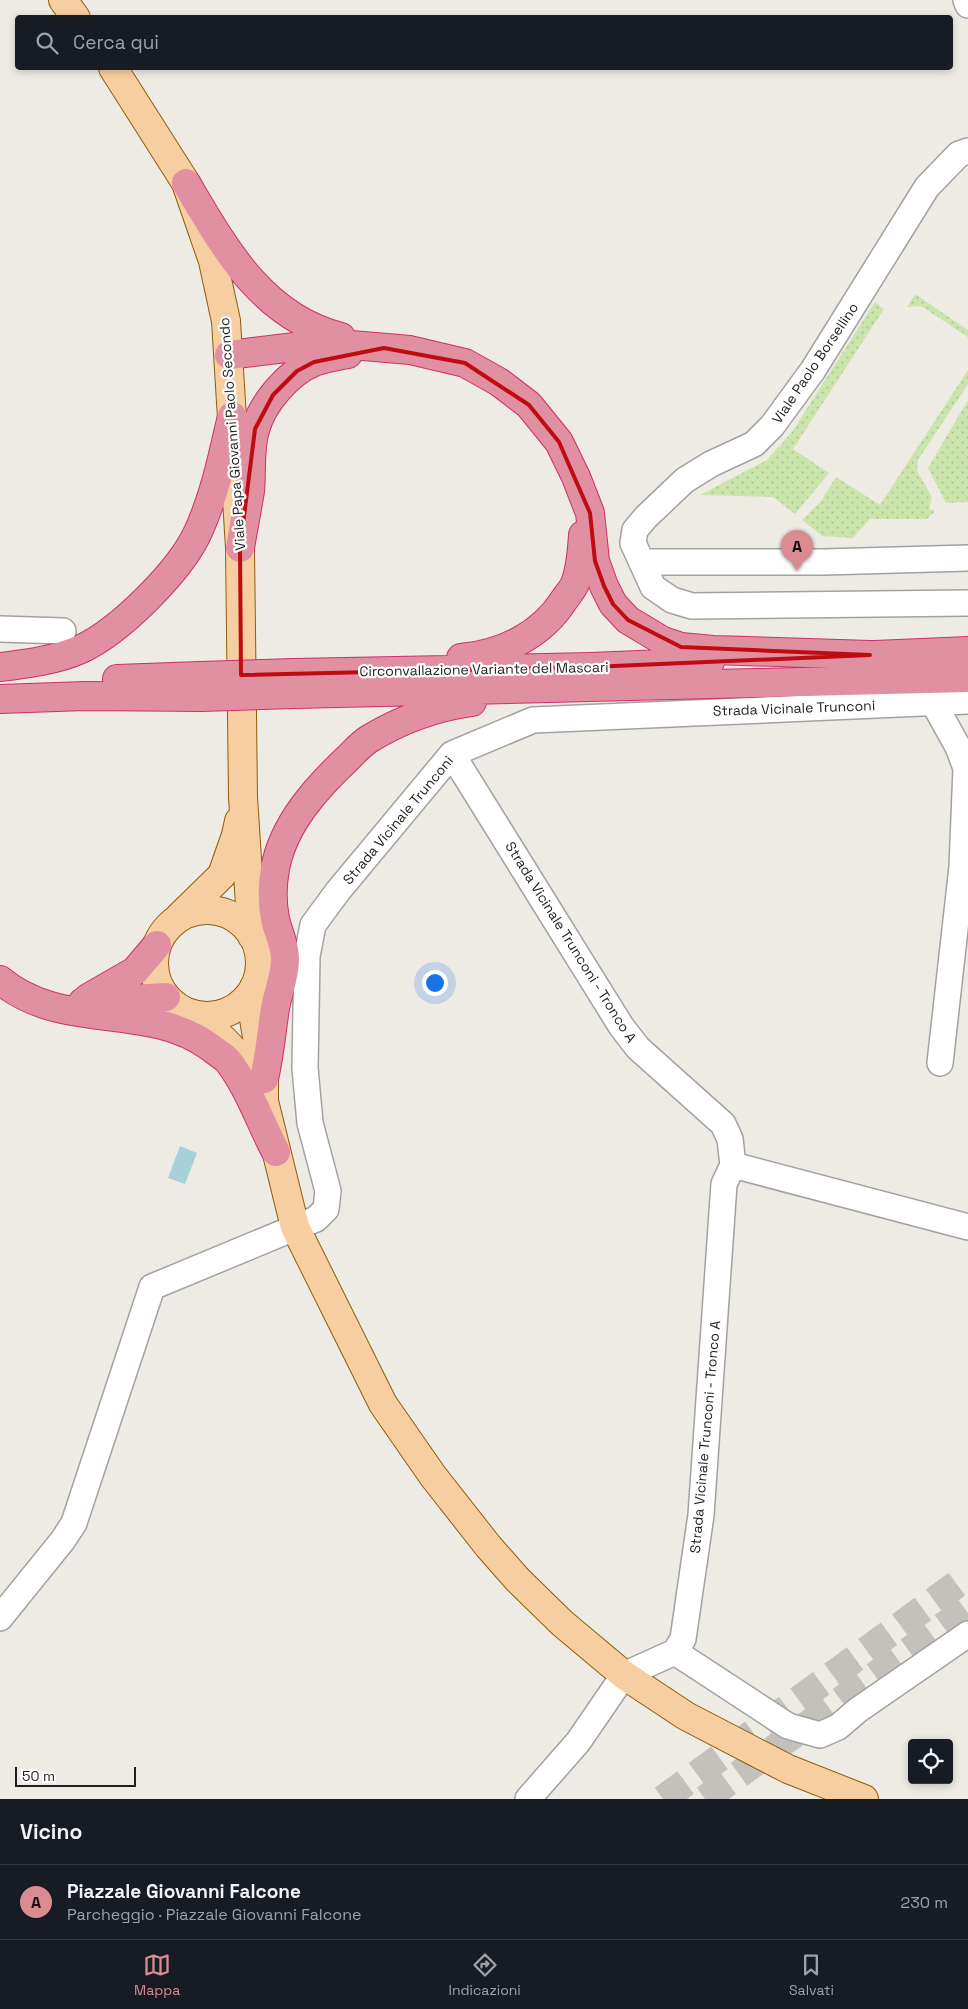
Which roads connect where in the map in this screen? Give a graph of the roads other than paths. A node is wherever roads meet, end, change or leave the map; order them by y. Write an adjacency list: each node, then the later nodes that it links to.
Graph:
1 (63, 0): 5 (main road)
2 (82, 0): 6 (main road)
3 (966, 0): 4 (street)
4 (968, 5)
5 (74, 15)
6 (89, 15)
7 (113, 70): 10 (main road, Viale Papa Giovanni Paolo Secondo)
8 (968, 151): 16 (street, Viale Paolo Borsellino)
9 (968, 161): 16 (street, Viale Paolo Borsellino)
10 (186, 183): 11 (highway); 12 (main road, Viale Papa Giovanni Paolo Secondo)
11 (384, 348): 12 (highway); 14 (highway); 15 (highway)
12 (230, 355): 13 (main road, Viale Papa Giovanni Paolo Secondo)
13 (232, 416): 15 (main road, Viale Papa Giovanni Paolo Secondo); 23 (highway)
14 (581, 494): 22 (highway); 26 (highway)
15 (240, 548): 35 (main road, Viale Papa Giovanni Paolo Secondo)
16 (638, 553): 17 (street); 18 (street)
17 (968, 558)
18 (968, 603)
19 (0, 629): 20 (street)
20 (63, 631)
21 (963, 650): 22 (highway, Circonvallazione Variante del Mascari)
22 (870, 655): 26 (highway, Circonvallazione Variante del Mascari)
23 (0, 667)
24 (968, 678): 28 (highway, Circonvallazione Variante del Mascari)
25 (0, 682): 27 (highway, Circonvallazione Variante del Mascari)
26 (295, 684): 27 (highway, Circonvallazione Variante del Mascari, bridge); 28 (highway, Circonvallazione Variante del Mascari)
27 (200, 687): 29 (highway, Circonvallazione Variante del Mascari)
28 (597, 687): 45 (highway)
29 (85, 696): 30 (highway, Circonvallazione Variante del Mascari); 33 (highway)
30 (0, 700)
31 (968, 701): 32 (street, Strada Vicinale Trunconi)
32 (933, 702): 34 (street, Strada Vicinale Trunconi); 44 (street)
33 (0, 716)
34 (452, 754): 47 (street, Strada Vicinale Trunconi - Tronco A); 48 (street, Strada Vicinale Trunconi)
35 (243, 797): 36 (main road, Viale Papa Giovanni Paolo Secondo); 37 (main road, Viale Papa Giovanni Paolo Secondo)
36 (178, 919): 37 (main road); 38 (main road)
37 (252, 936): 40 (main road)
38 (157, 945): 41 (main road); 42 (highway)
39 (5, 984): 42 (highway); 46 (highway)
40 (254, 987): 43 (main road); 45 (main road)
41 (166, 997): 42 (highway); 43 (main road)
42 (79, 1002)
43 (193, 1014): 45 (main road)
44 (940, 1063)
45 (264, 1090): 46 (main road)
46 (276, 1152): 48 (main road)
47 (733, 1165): 49 (street); 52 (street, Strada Vicinale Trunconi - Tronco A)
48 (295, 1227): 50 (street); 53 (main road)
49 (968, 1227)
50 (0, 1618)
51 (968, 1634): 52 (street)
52 (675, 1652): 53 (street)
53 (624, 1675): 54 (street); 55 (main road)
54 (528, 1799)
55 (864, 1799)

